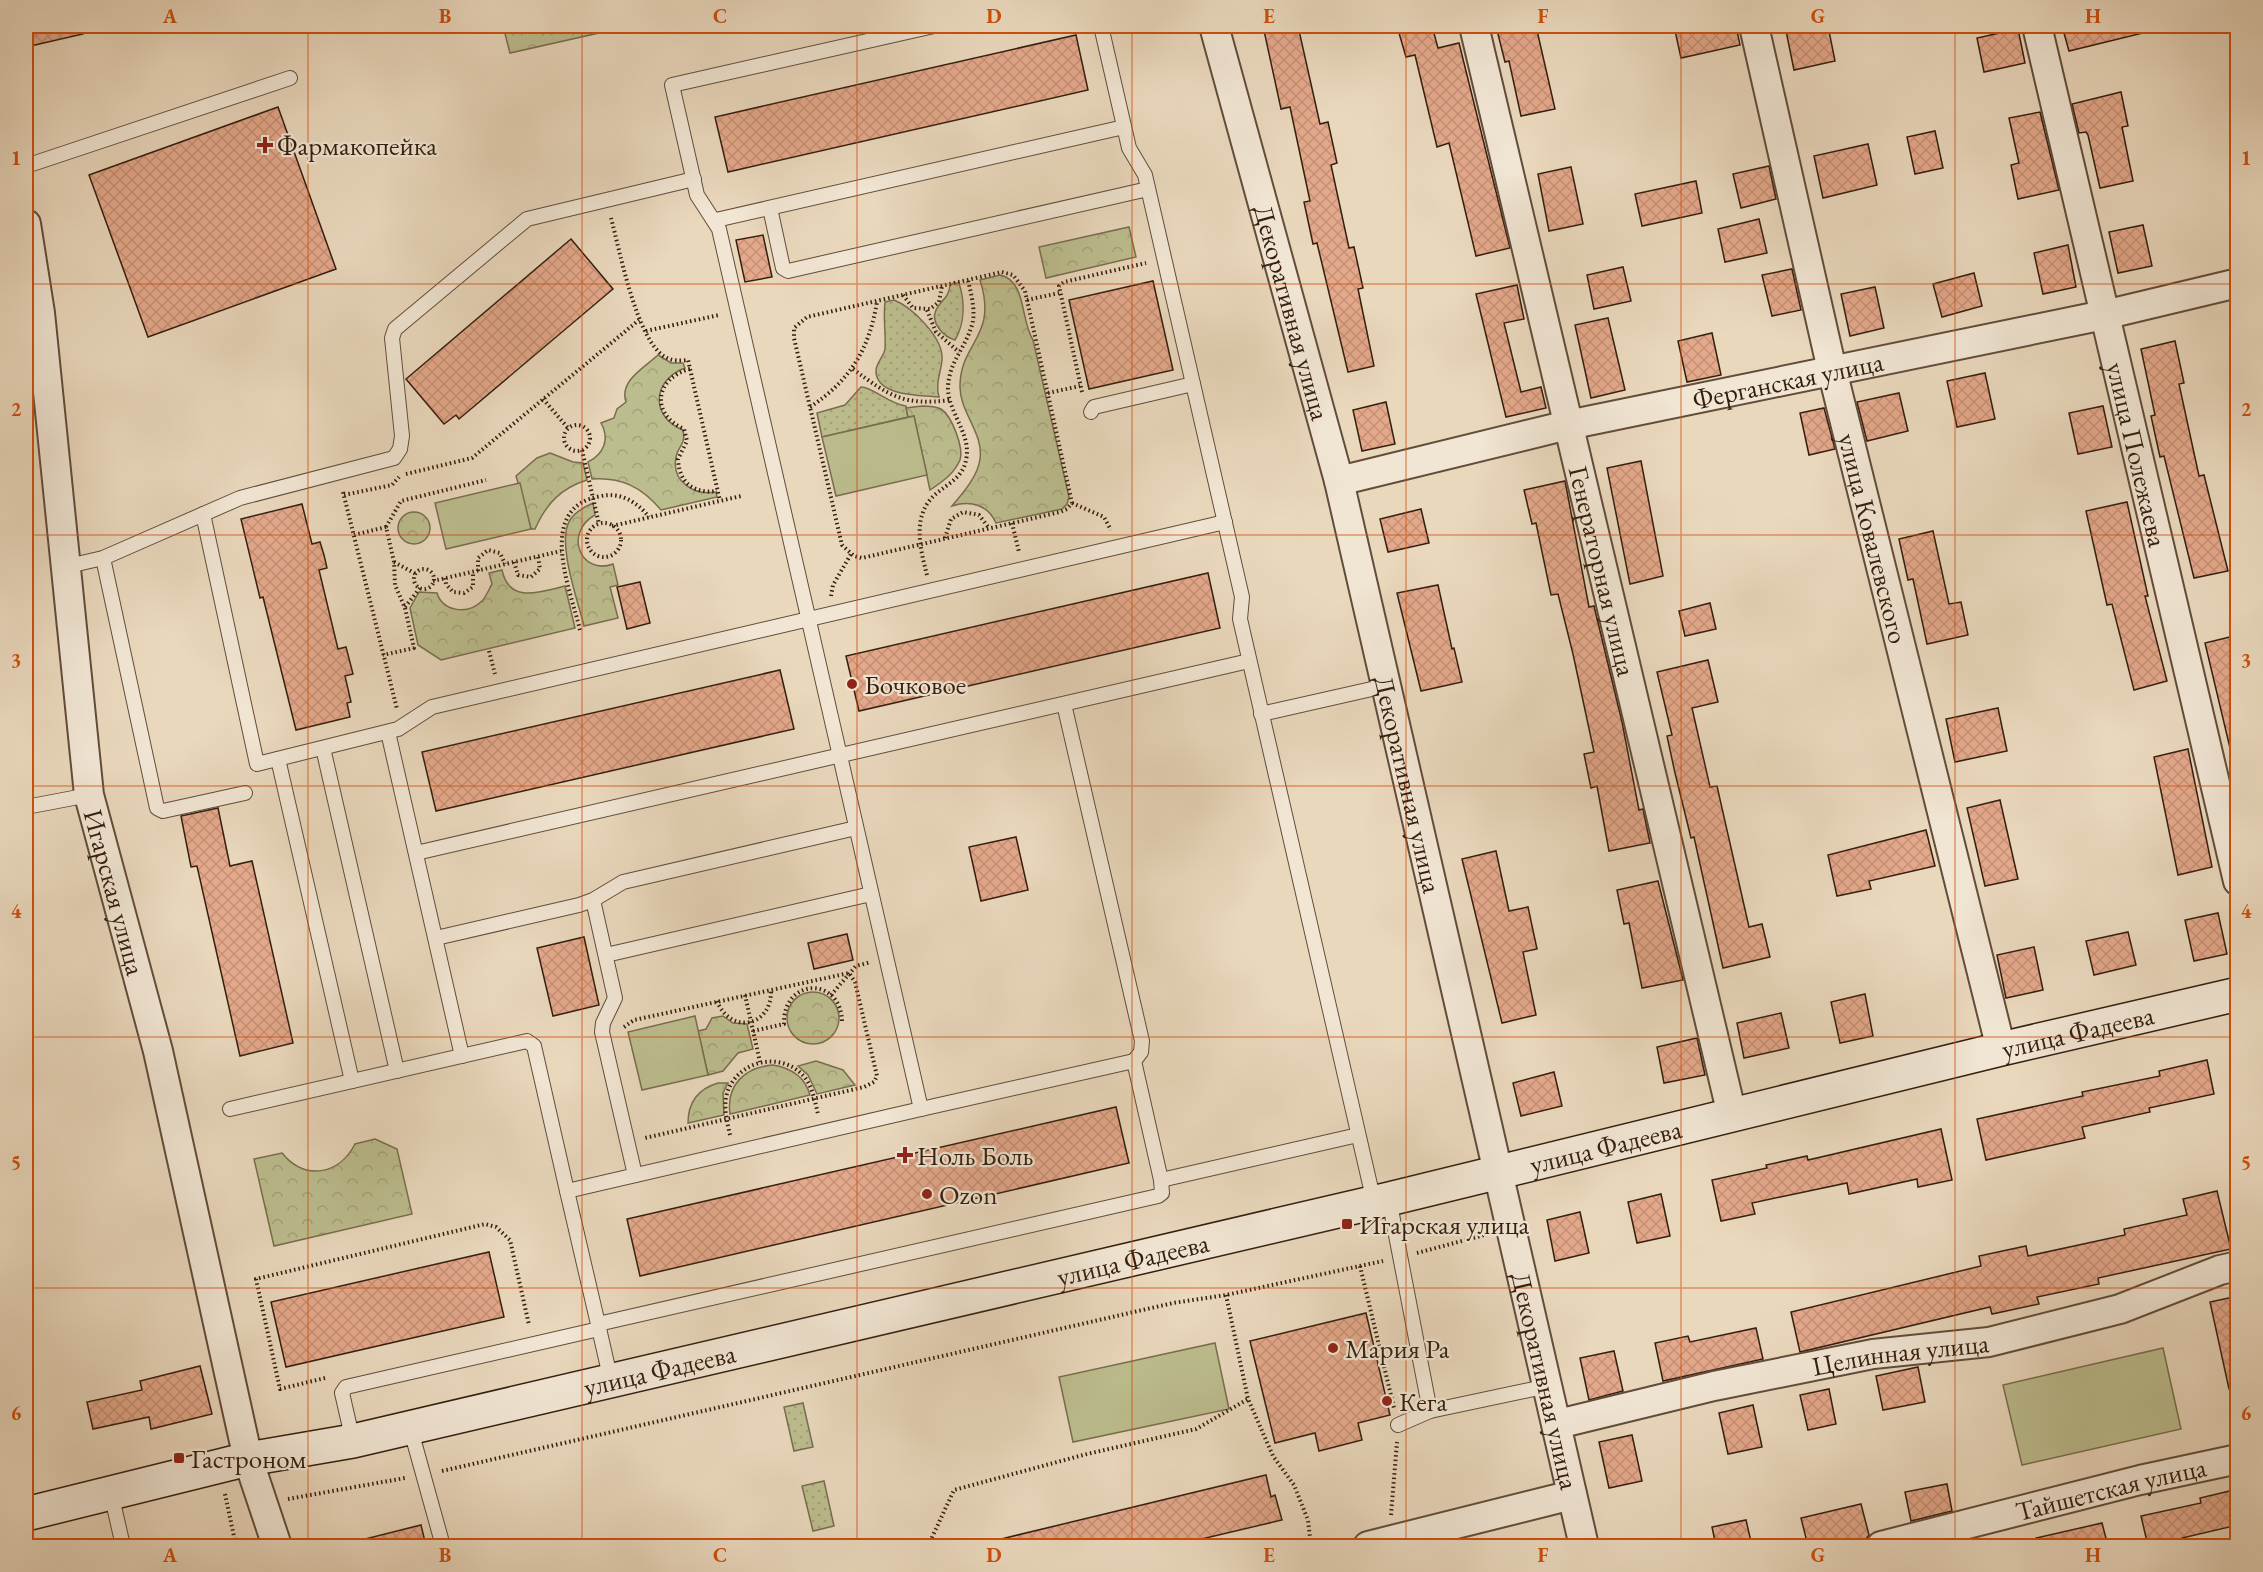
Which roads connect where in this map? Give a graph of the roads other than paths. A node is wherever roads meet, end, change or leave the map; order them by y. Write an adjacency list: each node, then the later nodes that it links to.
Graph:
1 (934, 26): 10 (lane)
2 (1101, 26): 8 (lane)
3 (1214, 26): 21 (street, Декоративная улица)
4 (1474, 26): 20 (street, Генераторная улица)
5 (1754, 26): 17 (street, улица Ковалевского)
6 (2037, 26): 16 (street, улица Полежаева)
7 (290, 78): 9 (lane)
8 (1124, 127): 11 (lane); 12 (lane)
9 (26, 166)
10 (694, 178): 13 (lane); 22 (lane)
11 (1148, 189): 12 (lane); 18 (lane)
12 (770, 208): 13 (lane)
13 (716, 220): 26 (lane)
14 (26, 224): 25 (street, Игарская улица)
15 (2238, 283): 16 (street, Ферганская улица)
16 (2104, 315): 17 (street, Ферганская улица); 40 (street, улица Полежаева)
17 (1832, 370): 20 (street, Ферганская улица); 46 (street, улица Ковалевского)
18 (1193, 384): 19 (lane); 23 (lane)
19 (1091, 410)
20 (1568, 426): 21 (street, Ферганская улица); 53 (street, Генераторная улица)
21 (1339, 481): 28 (street, Декоративная улица)
22 (203, 514): 24 (lane); 34 (lane)
23 (1225, 522): 26 (lane); 27 (lane)
24 (103, 558): 25 (lane); 35 (lane)
25 (64, 567): 36 (street, Игарская улица)
26 (809, 621): 31 (lane); 33 (lane)
27 (1250, 662): 29 (lane); 30 (lane)
28 (1385, 686): 30 (lane); 55 (street, Декоративная улица)
29 (1064, 704): 33 (lane); 48 (lane)
30 (1262, 714): 54 (lane)
31 (388, 732): 32 (lane); 39 (lane)
32 (323, 748): 34 (lane); 49 (lane)
33 (839, 755): 38 (lane); 39 (lane)
34 (278, 759): 50 (lane)
35 (245, 793)
36 (89, 795): 37 (lane); 70 (street, Игарская улица)
37 (26, 807)
38 (856, 828): 41 (lane); 42 (lane)
39 (416, 853): 43 (lane)
40 (2238, 881)
41 (871, 894): 44 (lane); 52 (lane)
42 (593, 900): 43 (lane); 44 (lane)
43 (436, 938): 47 (lane)
44 (606, 955): 56 (lane)
45 (2238, 994): 46 (street, улица Фадеева)
46 (2001, 1049): 53 (street, улица Фадеева)
47 (462, 1056): 49 (lane); 58 (lane)
48 (1134, 1060): 52 (lane); 57 (lane)
49 (397, 1071): 50 (lane)
50 (352, 1081): 51 (lane)
51 (230, 1109)
52 (921, 1109): 56 (lane)
53 (1732, 1115): 55 (street, улица Фадеева)
54 (1358, 1135): 57 (lane); 59 (lane)
55 (1496, 1171): 59 (street, улица Фадеева); 63 (street, Декоративная улица)
56 (635, 1175): 58 (lane)
57 (1161, 1180): 61 (lane)
58 (567, 1191): 61 (lane)
59 (1381, 1201): 62 (street, улица Фадеева); 64 (lane)
60 (2238, 1266): 65 (street, Целинная улица)
61 (598, 1326): 62 (lane); 68 (lane)
62 (611, 1381): 67 (street, улица Фадеева)
63 (1548, 1386): 64 (lane); 65 (street, Декоративная улица)
64 (1431, 1411): 66 (lane)
65 (1558, 1424): 72 (street, Декоративная улица)
66 (1398, 1425)
67 (410, 1427): 68 (street, улица Фадеева); 77 (lane)
68 (353, 1441): 70 (street, улица Фадеева)
69 (2238, 1459): 81 (street, Тайшетская улица)
70 (231, 1474): 71 (street, улица Фадеева); 76 (street, Игарская улица)
71 (111, 1493): 73 (street, улица Фадеева); 75 (lane)
72 (1572, 1495): 74 (street); 80 (street, Декоративная улица)
73 (26, 1514)
74 (1379, 1544)
75 (123, 1546)
76 (277, 1546)
77 (443, 1546)
78 (552, 1546): 79 (lane)
79 (558, 1546)
80 (1584, 1546)
81 (1881, 1546)

